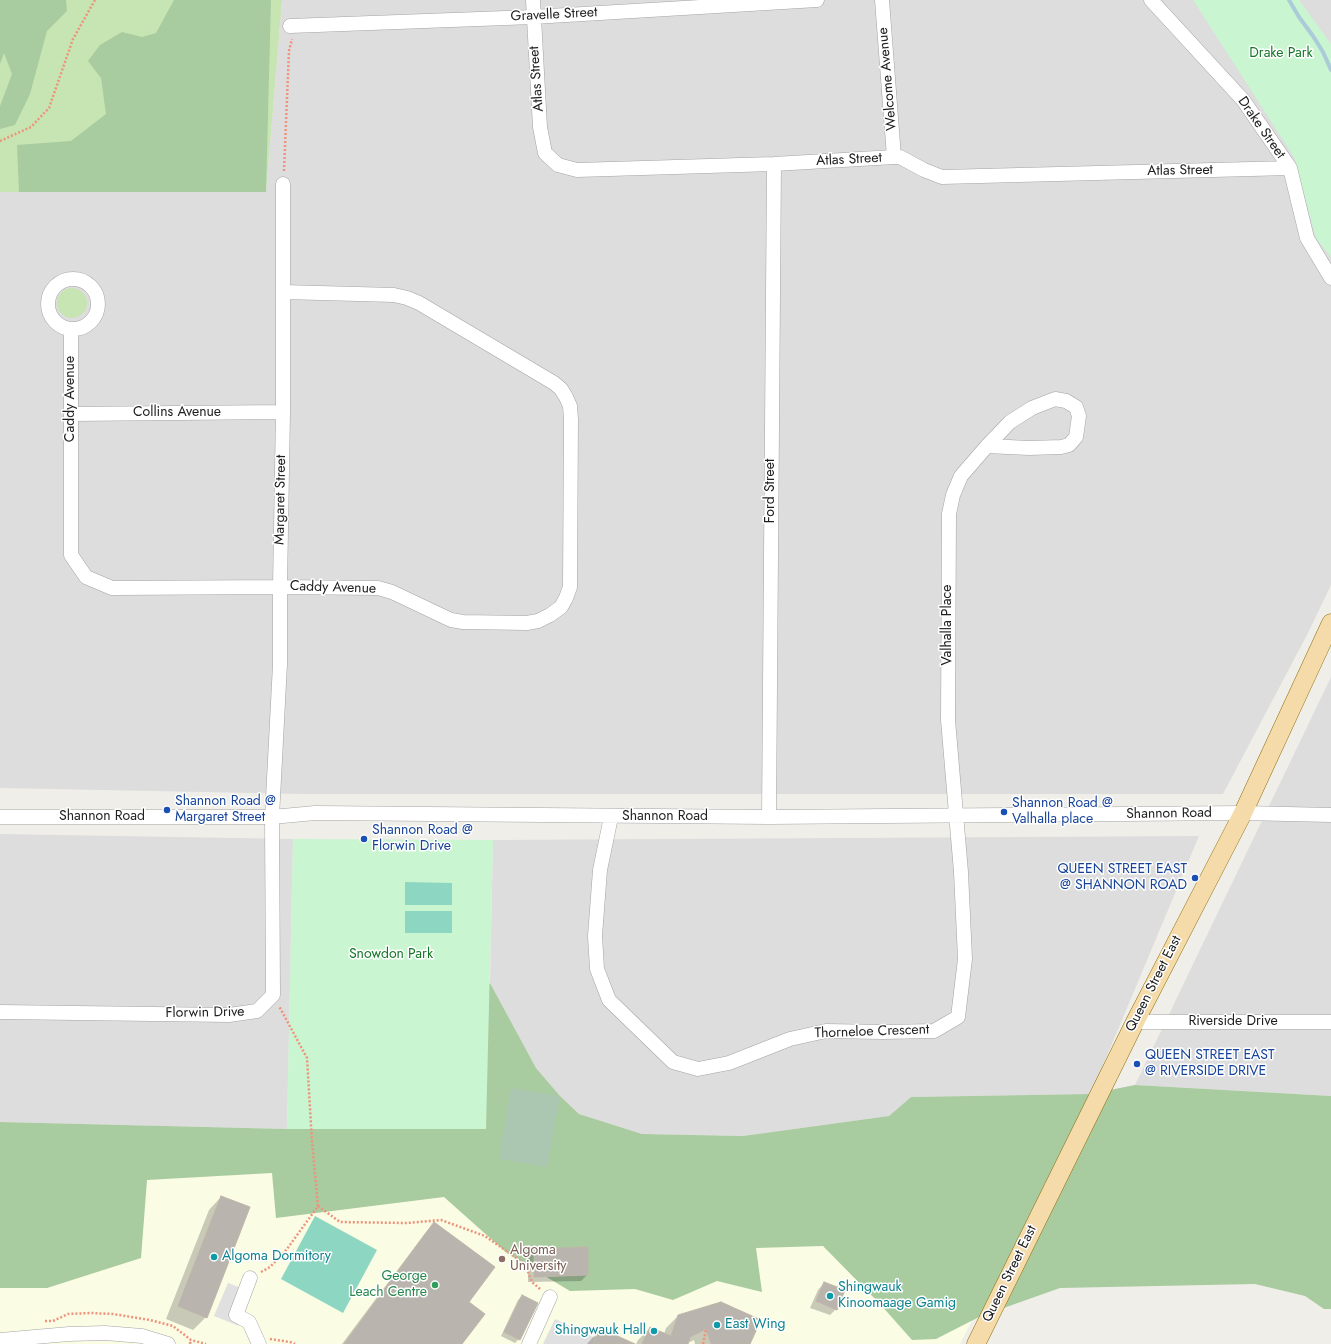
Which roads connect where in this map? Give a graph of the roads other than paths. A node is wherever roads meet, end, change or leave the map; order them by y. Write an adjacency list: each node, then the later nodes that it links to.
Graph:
1 (533, 0): 5 (street, Atlas Street)
2 (817, 0): 5 (street, Gravelle Street)
3 (882, 0): 7 (street, Welcome Avenue)
4 (1151, 0): 9 (street, Drake Street)
5 (533, 17): 6 (street, Gravelle Street); 8 (street, Atlas Street)
6 (293, 25)
7 (894, 157): 8 (street, Atlas Street); 9 (street, Atlas Street)
8 (774, 164): 25 (street, Ford Street)
9 (1290, 168): 11 (street, Drake Street)
10 (283, 184): 12 (street, Margaret Street)
11 (1331, 278)
12 (283, 292): 14 (street, Margaret Street); 17 (street, Caddy Avenue)
13 (71, 329): 15 (street, Caddy Avenue)
14 (283, 412): 15 (street, Collins Avenue); 17 (street, Margaret Street)
15 (71, 414): 17 (street, Caddy Avenue)
16 (988, 446): 16 (street, Valhalla Place); 21 (street, Valhalla Place)
17 (280, 587): 23 (street, Margaret Street)
18 (1331, 623): 19 (main road, Queen Street East)
19 (1243, 813): 20 (street, Shannon Road); 21 (street, Shannon Road); 27 (main road, Queen Street East)
20 (1331, 814)
21 (956, 816): 24 (street, Thorneloe Crescent); 25 (street, Shannon Road)
22 (0, 817): 23 (street, Shannon Road)
23 (272, 817): 24 (street, Shannon Road); 26 (street, Florwin Drive)
24 (611, 817): 25 (street, Shannon Road)
25 (769, 817)
26 (0, 1012)
27 (1135, 1022): 28 (street, Riverside Drive); 36 (main road, Queen Street East)
28 (1331, 1022)
29 (250, 1278): 34 (street)
30 (550, 1297): 35 (street)
31 (69, 1339): 32 (street); 33 (street)
32 (0, 1340)
33 (168, 1344)
34 (259, 1344)
35 (529, 1344)
36 (976, 1344)

